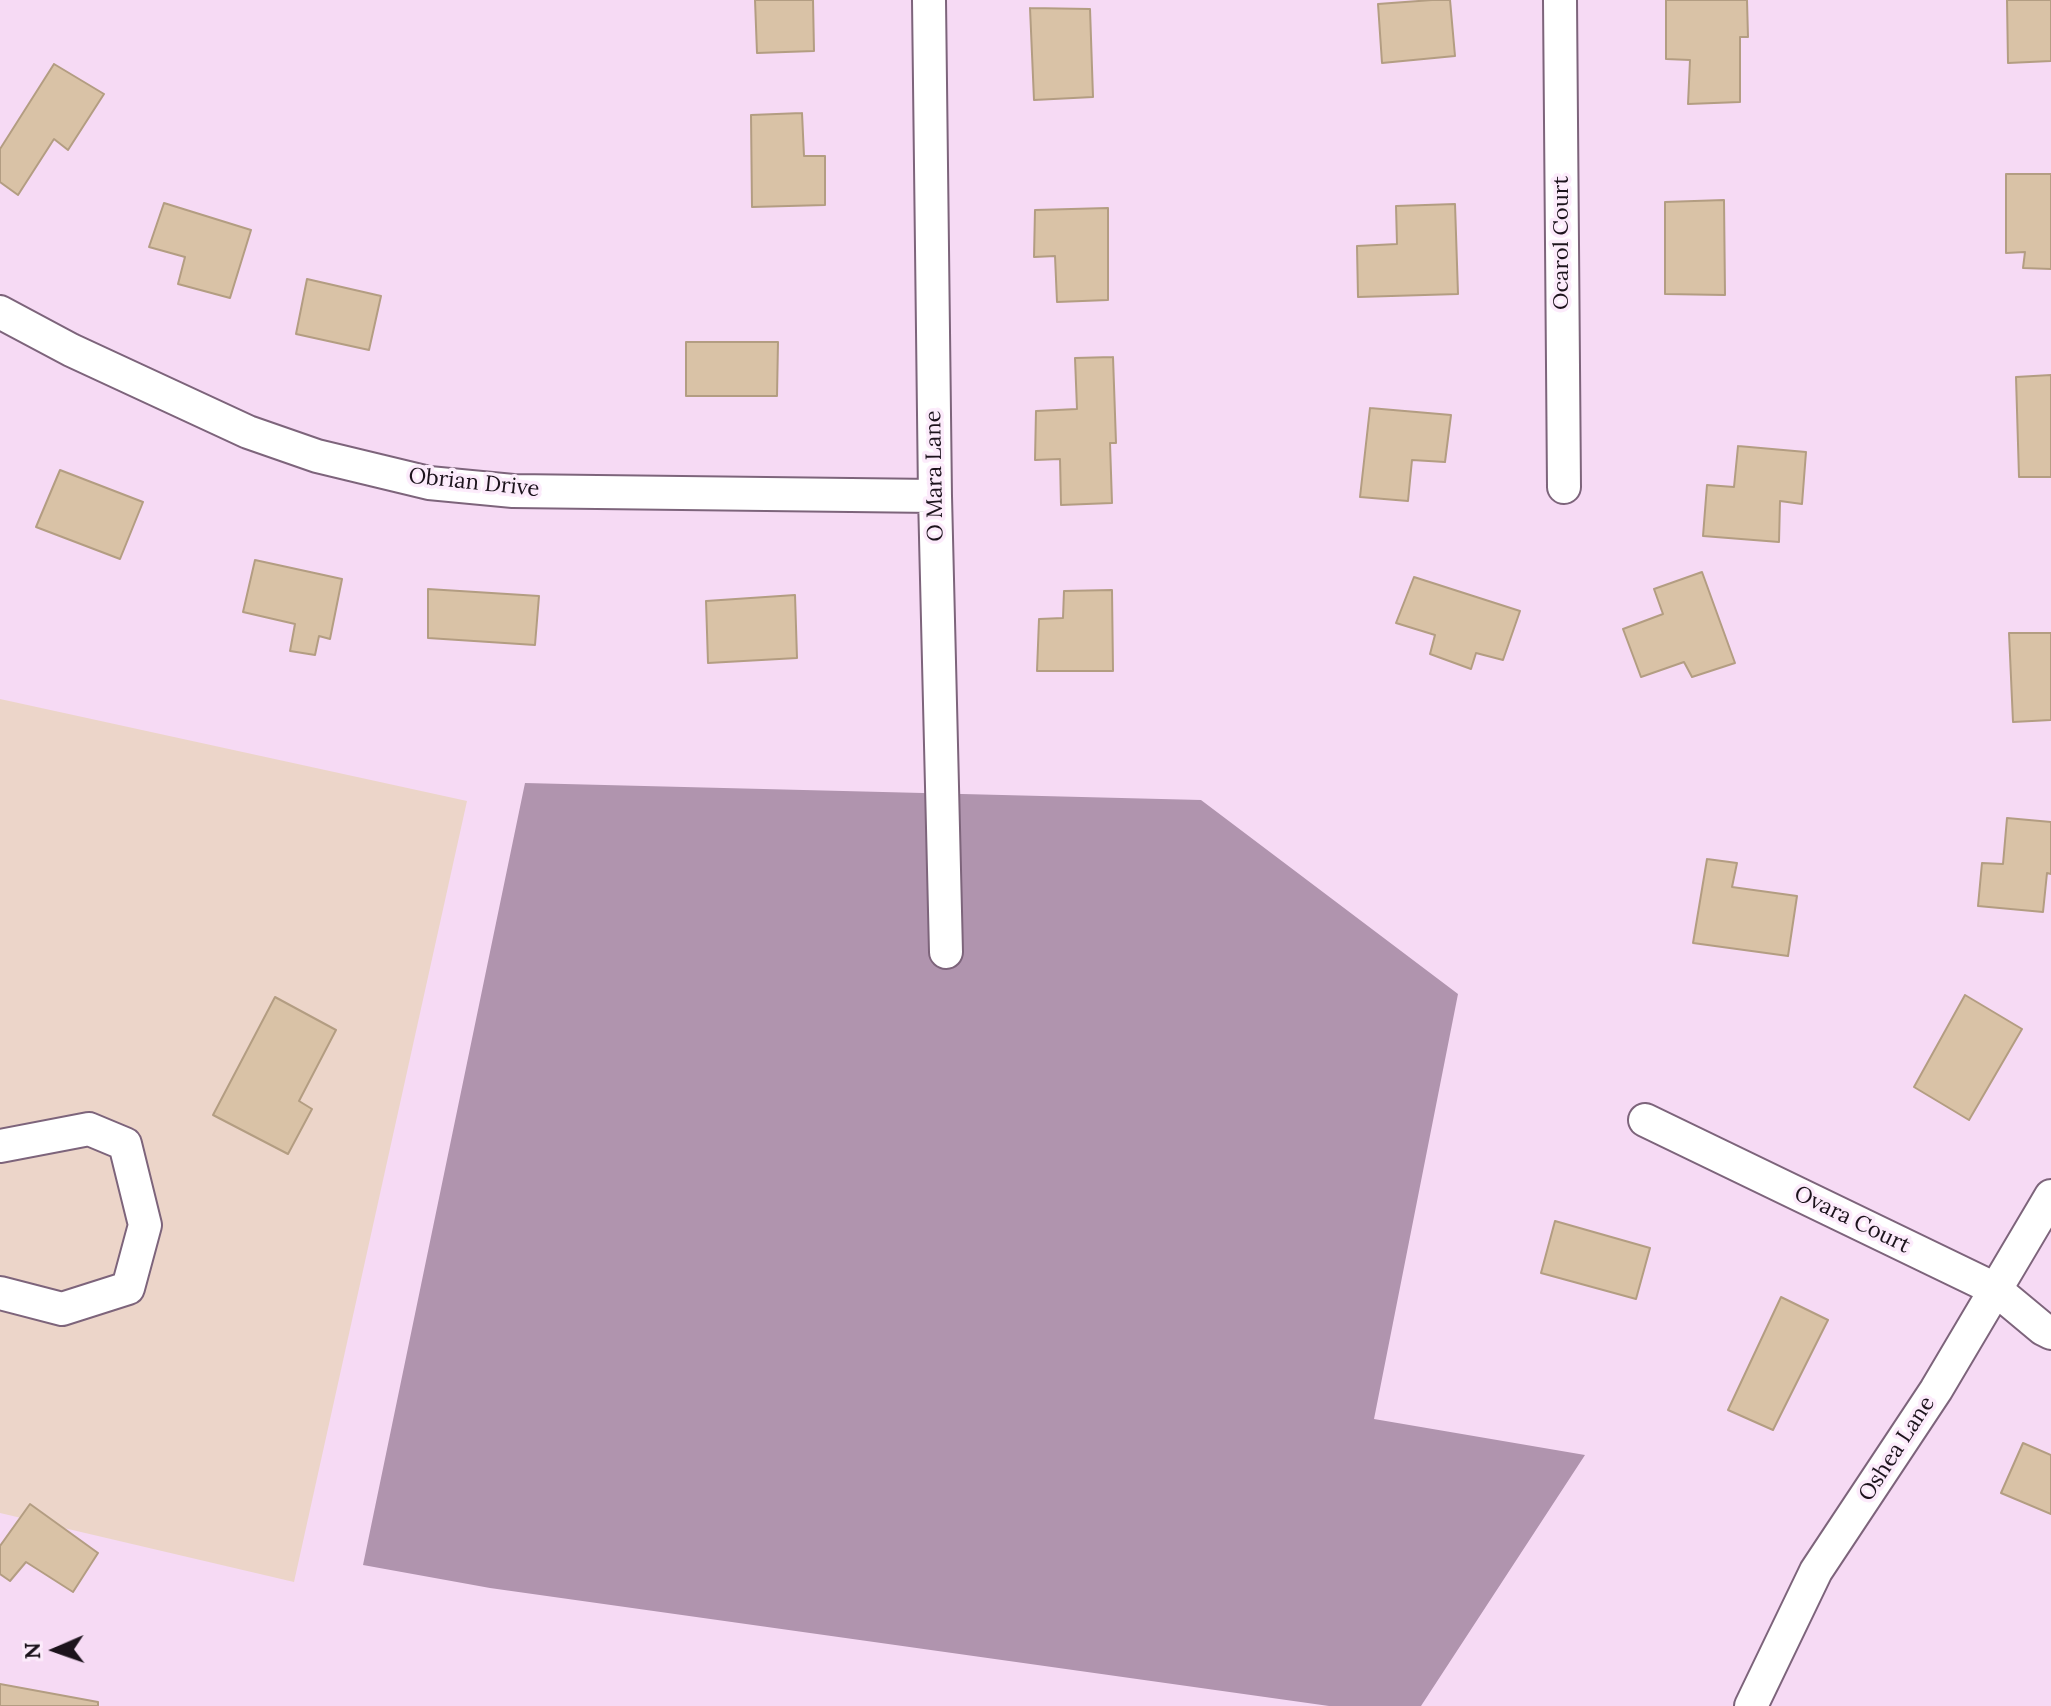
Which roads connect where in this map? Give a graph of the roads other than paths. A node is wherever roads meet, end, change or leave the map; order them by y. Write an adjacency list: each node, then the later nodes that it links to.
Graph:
1 (929, 0): 5 (street, O Mara Lane)
2 (1560, 0): 4 (street, Ocarol Court)
3 (0, 312): 5 (street, Obrian Drive)
4 (1564, 487)
5 (935, 496): 6 (street, O Mara Lane)
6 (946, 952)
7 (1645, 1120): 10 (street, Ovara Court)
8 (0, 1146): 11 (street)
9 (2051, 1196): 10 (street, Oshea Lane)
10 (1995, 1289): 12 (street, Ovara Court); 13 (street, Oshea Lane)
11 (0, 1293)
12 (2051, 1333)
13 (1751, 1706)

